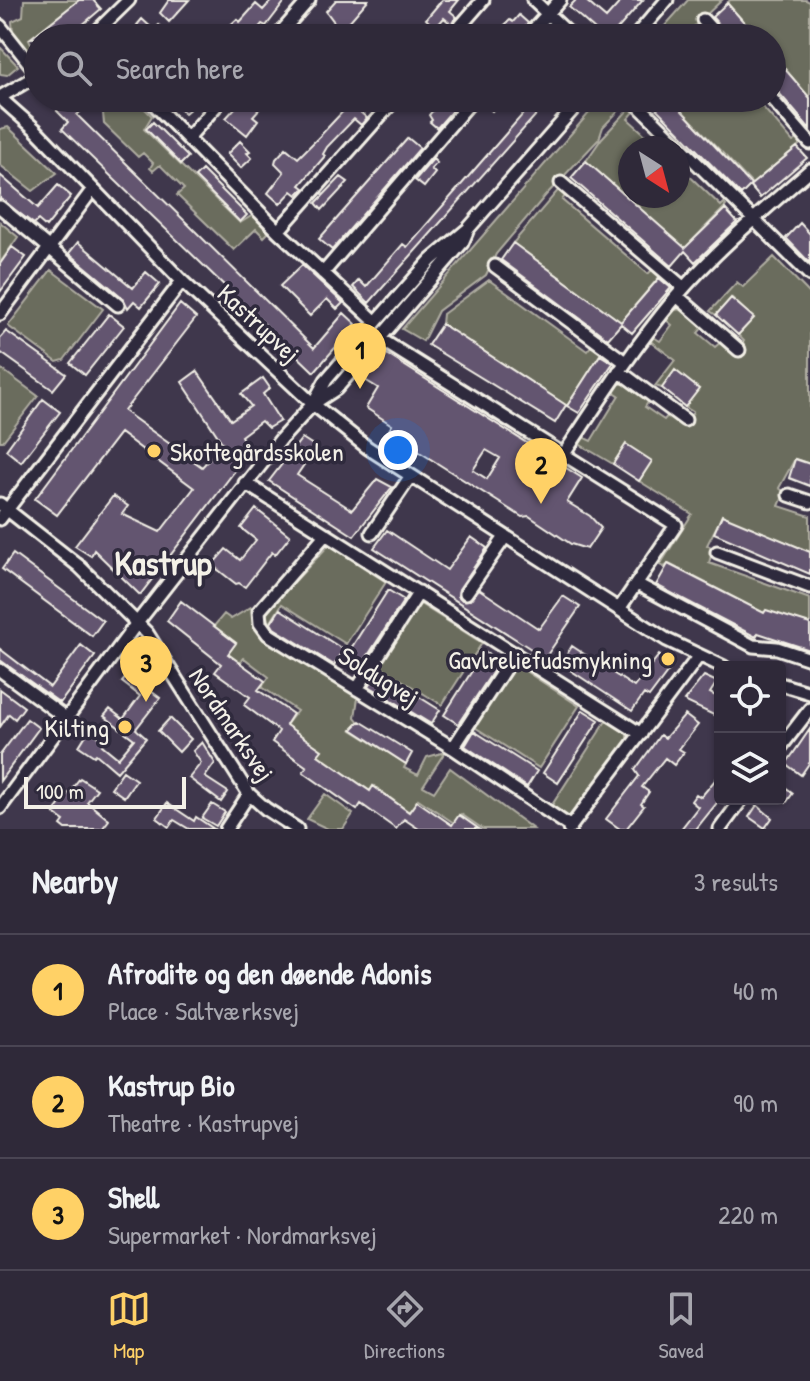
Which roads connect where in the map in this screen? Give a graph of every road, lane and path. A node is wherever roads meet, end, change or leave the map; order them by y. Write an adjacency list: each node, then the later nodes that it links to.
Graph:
1 (129, 0): 9 (street)
2 (309, 0): 10 (street)
3 (483, 0): 11 (street)
4 (533, 0): 7 (street)
5 (560, 0): 7 (street)
6 (667, 0): 14 (street)
7 (547, 14): 12 (street); 13 (street)
8 (703, 20): 15 (street)
9 (104, 24)
10 (288, 24)
11 (462, 24)
12 (538, 24)
13 (558, 24)
14 (646, 24)
15 (707, 24)
16 (0, 26): 17 (street)
17 (24, 57)
18 (24, 83): 19 (street)
19 (0, 97): 31 (street, Kastrupvej)
20 (162, 112): 27 (street)
21 (211, 112): 27 (street)
22 (384, 112): 35 (street)
23 (462, 112): 38 (street)
24 (571, 112): 34 (street)
25 (645, 112): 33 (street)
26 (783, 112): 28 (street)
27 (188, 138): 35 (street)
28 (810, 143)
29 (810, 170): 33 (street)
30 (561, 183): 41 (street)
31 (93, 189): 36 (street); 40 (street, Kastrupvej)
32 (0, 207): 36 (street)
33 (754, 219): 39 (street); 41 (street)
34 (468, 229): 44 (street); 45 (street)
35 (278, 231): 38 (street)
36 (50, 248): 42 (street); 43 (street)
37 (495, 266): 47 (street)
38 (323, 273): 44 (street)
39 (810, 275)
40 (182, 281): 48 (street, Kastrupvej); 55 (street)
41 (681, 292): 46 (street); 47 (street)
42 (118, 305)
43 (0, 314)
44 (374, 325): 45 (street); 48 (street)
45 (380, 339): 48 (street); 50 (street)
46 (739, 350)
47 (622, 366): 49 (street); 50 (street)
48 (313, 404): 51 (street, Kastrupvej); 52 (street)
49 (685, 420)
50 (564, 454): 60 (street)
51 (410, 477): 56 (street); 58 (street, Kastrupvej)
52 (245, 483): 57 (street); 65 (street)
53 (789, 495): 54 (street)
54 (810, 502)
55 (2, 511): 65 (street, Nordmarksvej)
56 (372, 533)
57 (325, 535): 62 (street); 72 (street, Soldugvej)
58 (505, 537): 63 (street); 64 (street, Kastrupvej)
59 (717, 552): 61 (street)
60 (637, 584): 64 (street); 68 (street)
61 (810, 587)
62 (419, 592): 66 (street); 72 (street)
63 (466, 593)
64 (619, 609): 67 (street, Kastrupvej)
65 (137, 623): 75 (street); 79 (street, Nordmarksvej)
66 (515, 653): 76 (street); 78 (street)
67 (698, 657): 69 (street, Kastrupvej); 76 (street, Soldugvej)
68 (810, 659)
69 (714, 663)
70 (0, 670): 75 (street)
71 (786, 686): 73 (street)
72 (357, 689): 78 (street, Soldugvej)
73 (810, 693)
74 (810, 709): 77 (street)
75 (67, 719): 81 (street)
76 (641, 734): 82 (street, Soldugvej)
77 (786, 740)
78 (453, 748): 82 (street, Soldugvej)
79 (249, 794): 83 (street); 84 (street, Nordmarksvej)
80 (738, 805): 85 (street)
81 (0, 808)
82 (570, 828)
83 (226, 829)
84 (297, 829)
85 (720, 829)

